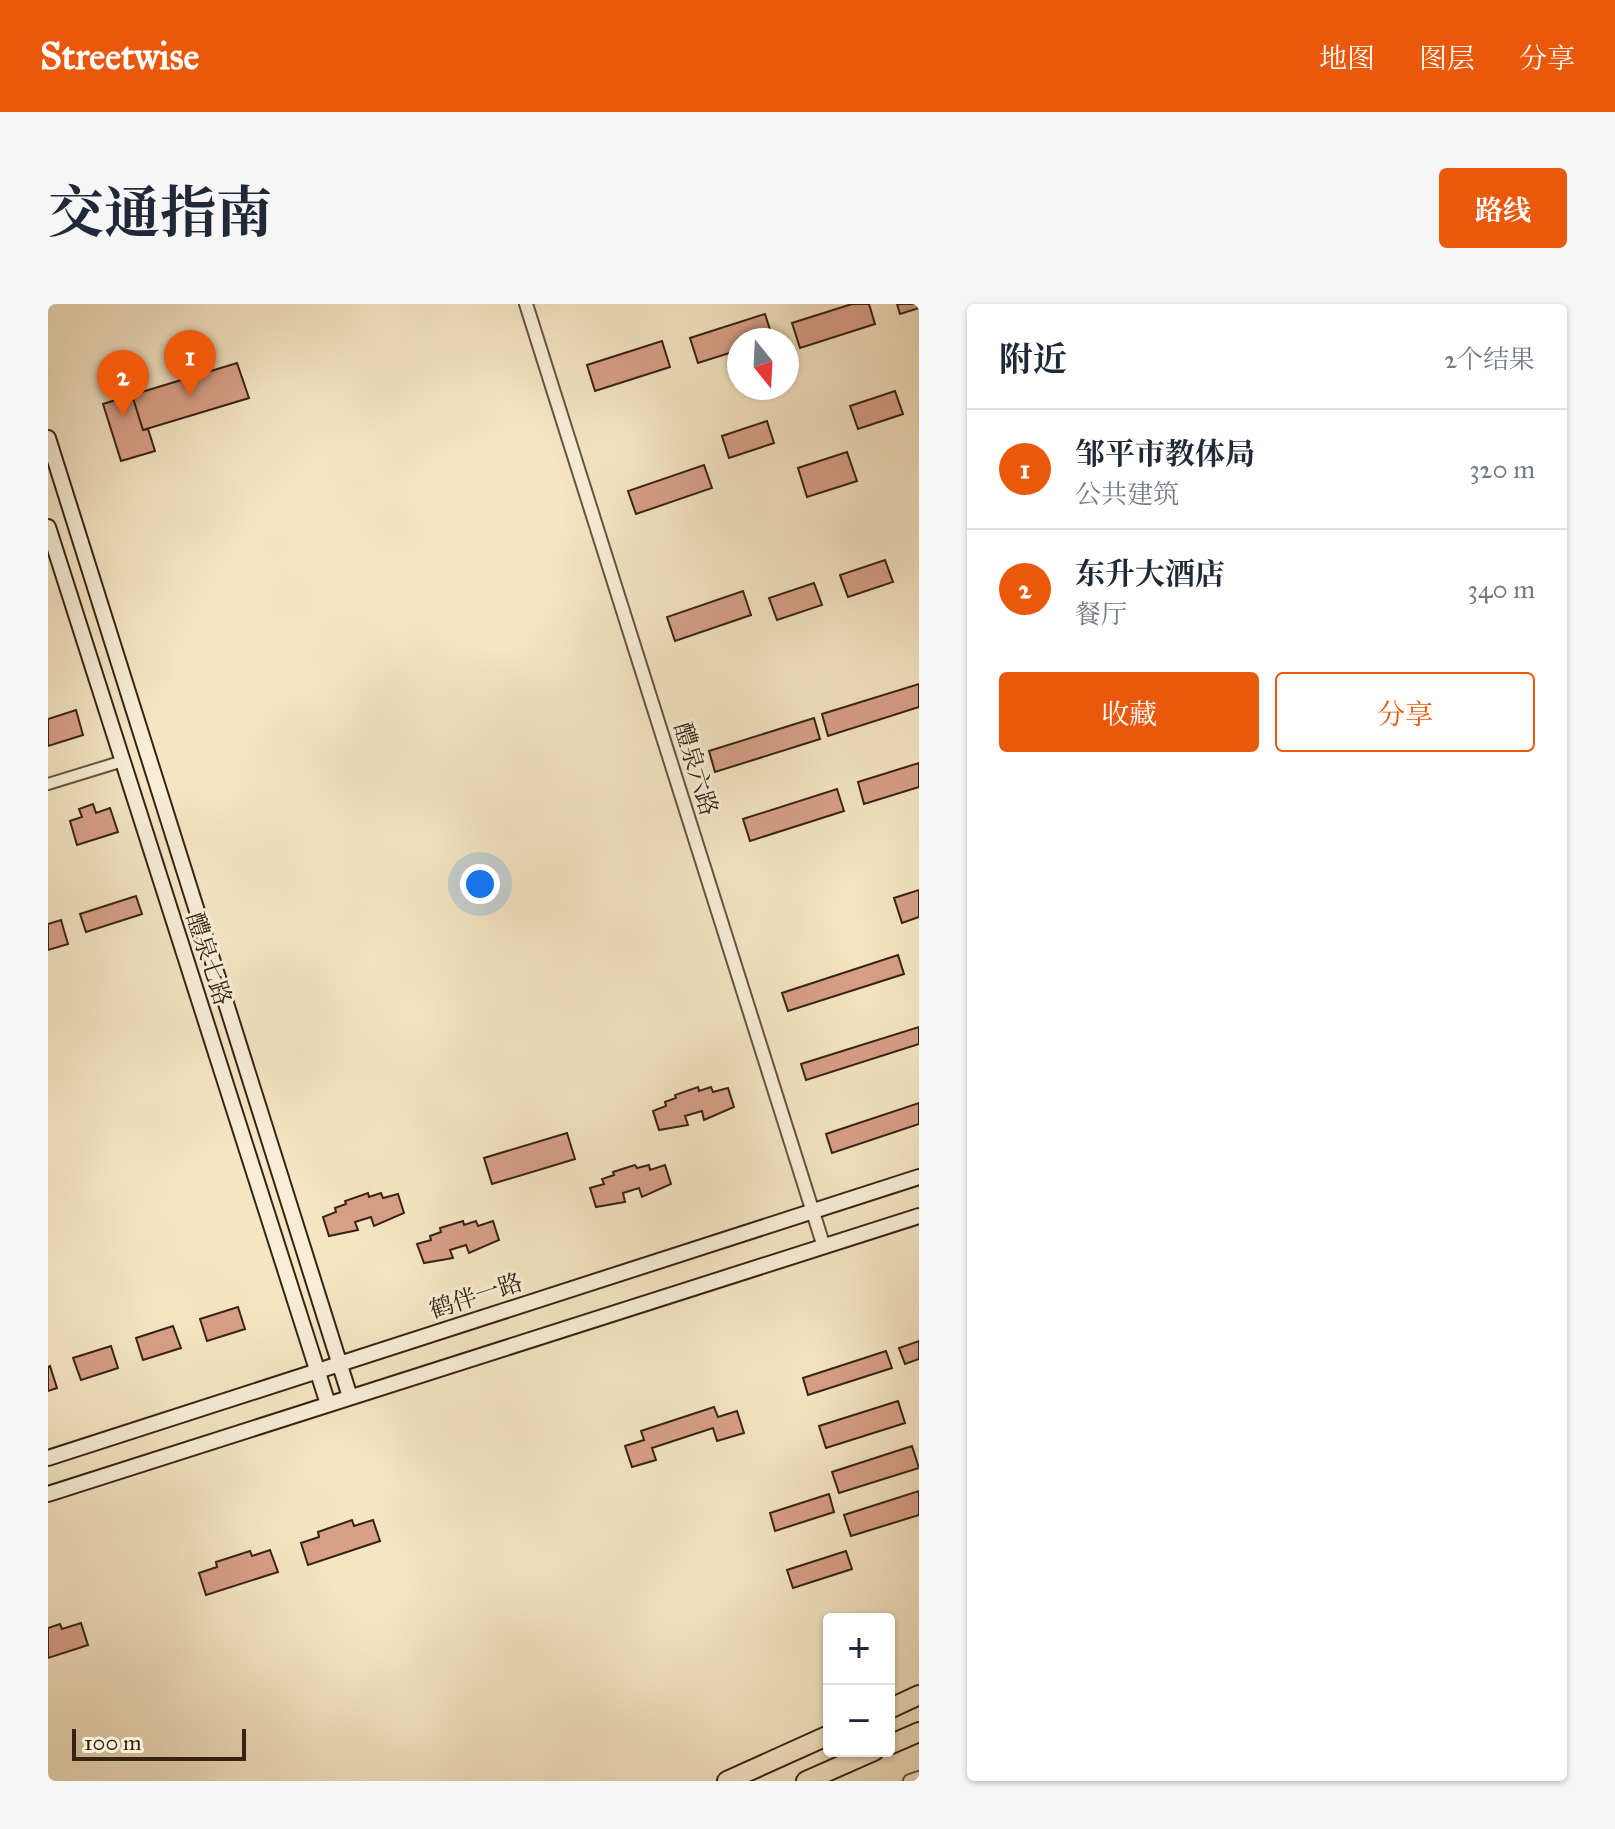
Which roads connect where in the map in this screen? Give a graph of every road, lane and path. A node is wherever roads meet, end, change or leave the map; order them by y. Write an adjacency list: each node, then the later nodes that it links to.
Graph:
1 (526, 304): 7 (street, 醴泉六路)
2 (48, 438): 10 (main road)
3 (48, 527): 4 (main road, 醴泉七路)
4 (123, 761): 5 (street); 11 (main road, 醴泉七路)
5 (48, 784)
6 (919, 1177): 7 (main road, 鹤伴一路)
7 (812, 1211): 9 (street, 醴泉六路); 10 (main road, 鹤伴一路)
8 (919, 1216): 9 (main road)
9 (824, 1247): 12 (main road)
10 (341, 1362): 11 (main road, 鹤伴一路); 12 (main road)
11 (317, 1370): 13 (main road, 醴泉七路); 14 (main road, 鹤伴一路)
12 (350, 1397): 13 (main road)
13 (328, 1404): 15 (main road)
14 (48, 1458)
15 (48, 1494)
16 (919, 1695): 17 (highway)
17 (895, 1706)
18 (919, 1732): 20 (highway)
19 (823, 1738): 23 (highway)
20 (895, 1742)
21 (860, 1757): 24 (highway)
22 (919, 1778): 25 (street)
23 (727, 1781)
24 (806, 1781)
25 (910, 1781)

